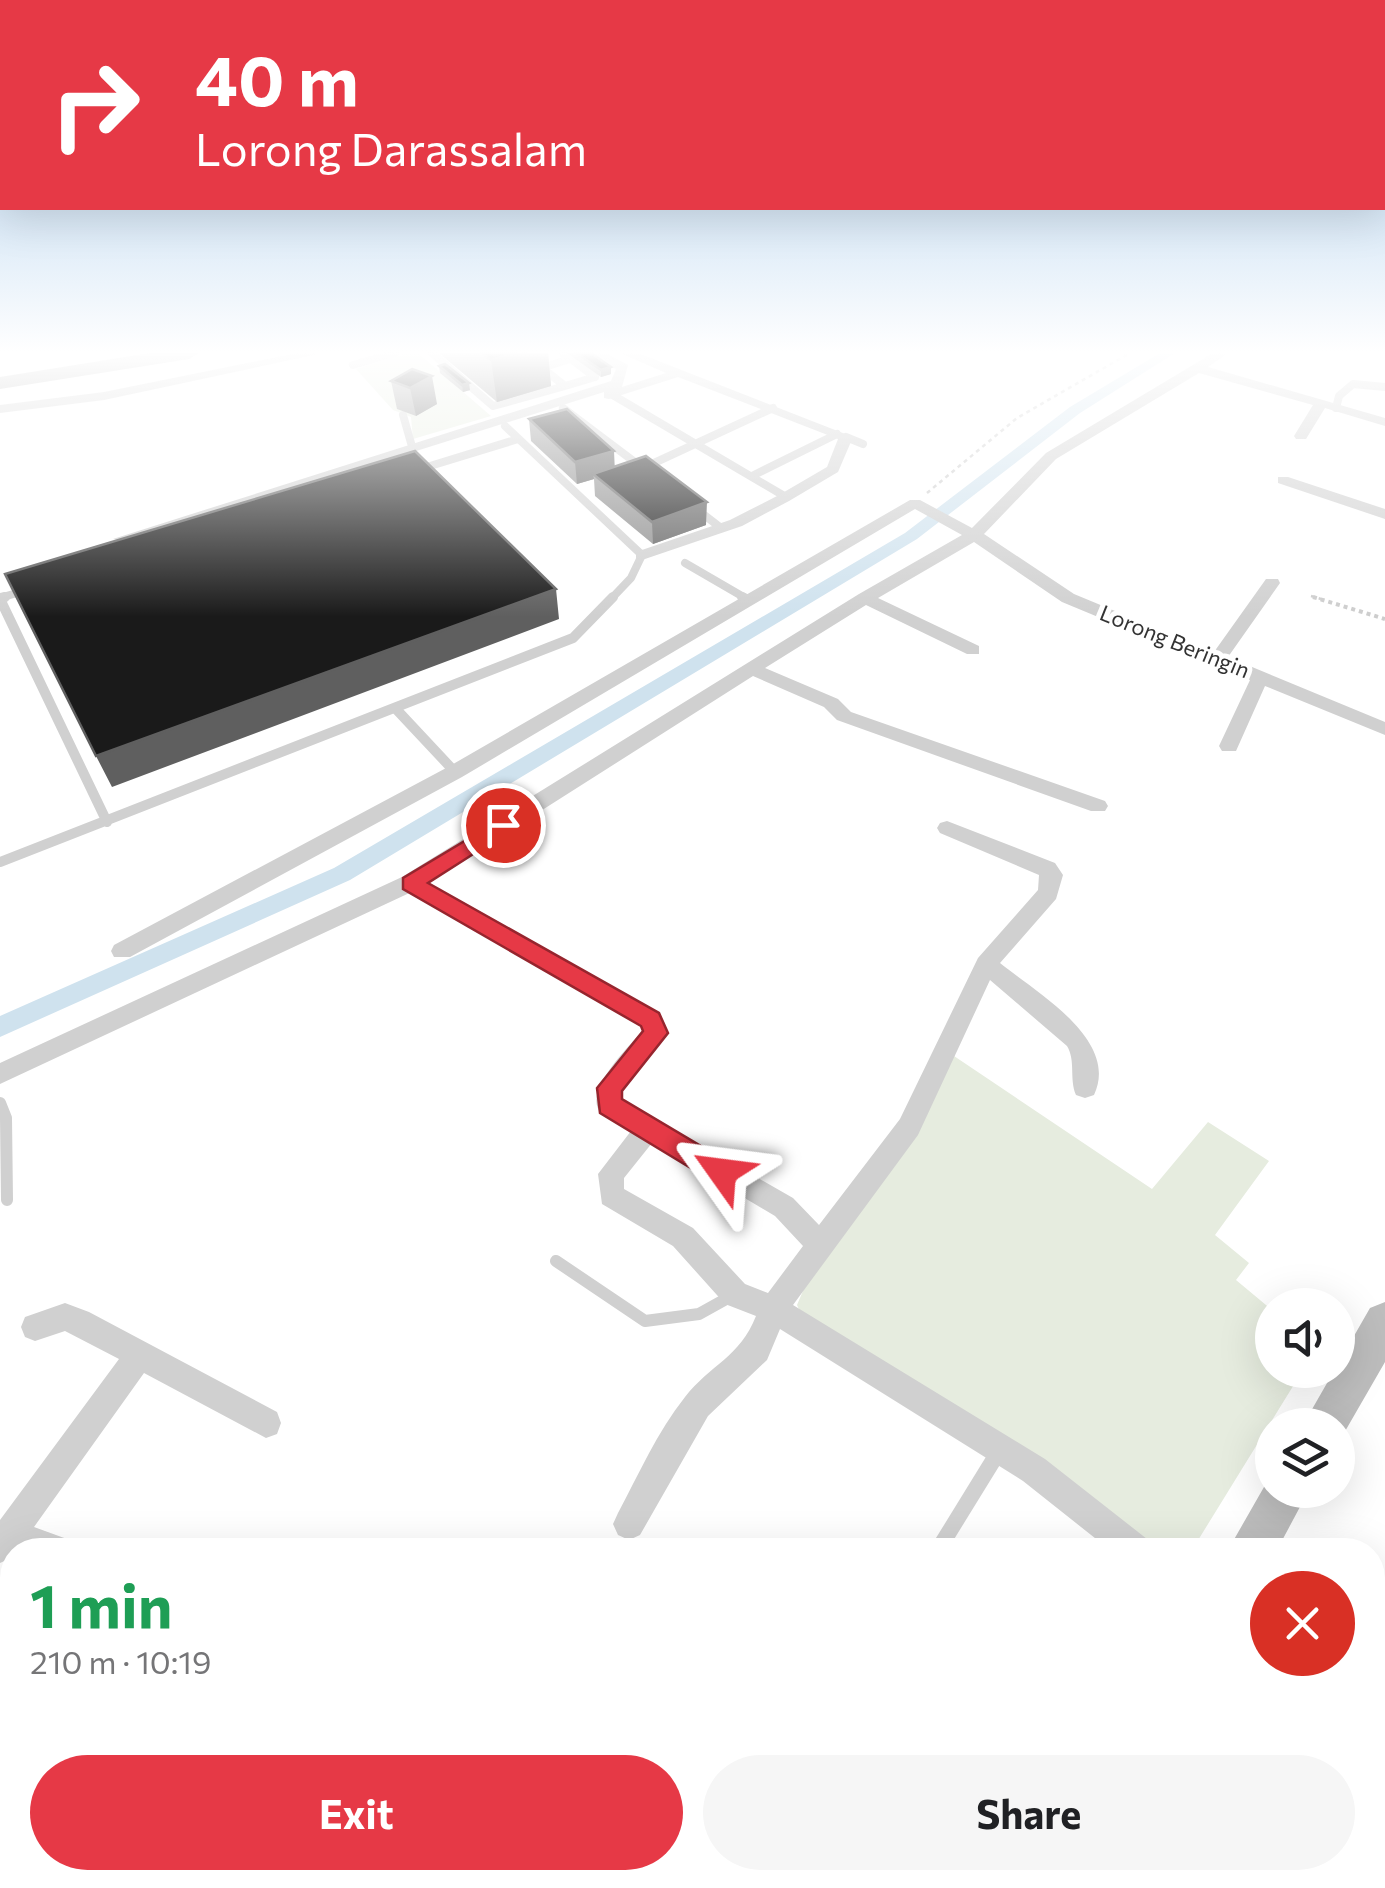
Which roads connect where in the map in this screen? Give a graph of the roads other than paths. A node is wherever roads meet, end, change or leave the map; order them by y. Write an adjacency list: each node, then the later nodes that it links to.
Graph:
1 (410, 441): 16 (lane)
2 (443, 441): 13 (street)
3 (455, 441): 13 (street)
4 (491, 441): 18 (lane)
5 (521, 441): 24 (lane)
6 (604, 441): 17 (lane)
7 (693, 441): 14 (lane)
8 (704, 441): 14 (lane)
9 (831, 441): 20 (lane)
10 (841, 441): 25 (street)
11 (856, 441): 15 (lane)
12 (1076, 441): 29 (street)
13 (434, 444): 16 (street)
14 (698, 444): 17 (lane); 20 (lane)
15 (864, 444)
16 (413, 450): 30 (street)
17 (644, 468): 19 (lane); 21 (lane)
18 (409, 473)
19 (626, 474)
20 (752, 476): 25 (lane)
21 (659, 480)
22 (1283, 480): 27 (street)
23 (592, 486): 24 (lane)
24 (574, 492): 31 (lane)
25 (786, 496): 28 (street)
26 (690, 504): 28 (lane)
27 (1385, 514)
28 (721, 528): 31 (street)
29 (966, 530): 36 (street); 37 (street, Lorong Beringin); 39 (street, Lorong Beringin)
30 (94, 547)
31 (642, 555): 42 (lane)
32 (684, 563): 37 (lane)
33 (1272, 583): 39 (street)
34 (36, 587): 35 (lane)
35 (0, 598): 47 (lane)
36 (864, 598): 38 (street); 40 (street)
37 (748, 600): 45 (street)
38 (974, 650)
39 (1218, 658): 41 (street, Lorong Beringin)
40 (751, 669): 46 (street); 50 (street)
41 (1261, 676): 43 (street, Lorong Beringin); 44 (street)
42 (396, 710): 45 (lane); 47 (lane)
43 (1385, 730)
44 (1229, 746)
45 (456, 772): 51 (street)
46 (1098, 806)
47 (107, 822): 49 (lane)
48 (946, 828): 52 (street)
49 (0, 862)
50 (410, 883): 53 (lane); 54 (street)
51 (122, 951)
52 (986, 964): 55 (street); 59 (street)
53 (651, 1020): 57 (street)
54 (0, 1074)
55 (1085, 1088)
56 (0, 1102): 58 (lane)
57 (648, 1128): 59 (street); 61 (street)
58 (7, 1200)
59 (819, 1244): 62 (street)
60 (556, 1261): 61 (lane)
61 (735, 1294): 62 (street)
62 (773, 1310): 68 (street); 70 (street)
63 (1385, 1322): 66 (main road)
64 (36, 1327): 65 (street)
65 (138, 1357): 67 (street); 71 (street)
66 (1334, 1408)
67 (266, 1423)
68 (1001, 1448): 72 (lane); 73 (street)
69 (1276, 1508): 74 (main road)
70 (629, 1524)
71 (7, 1538)
72 (945, 1538)
73 (1120, 1538)
74 (1258, 1538)

